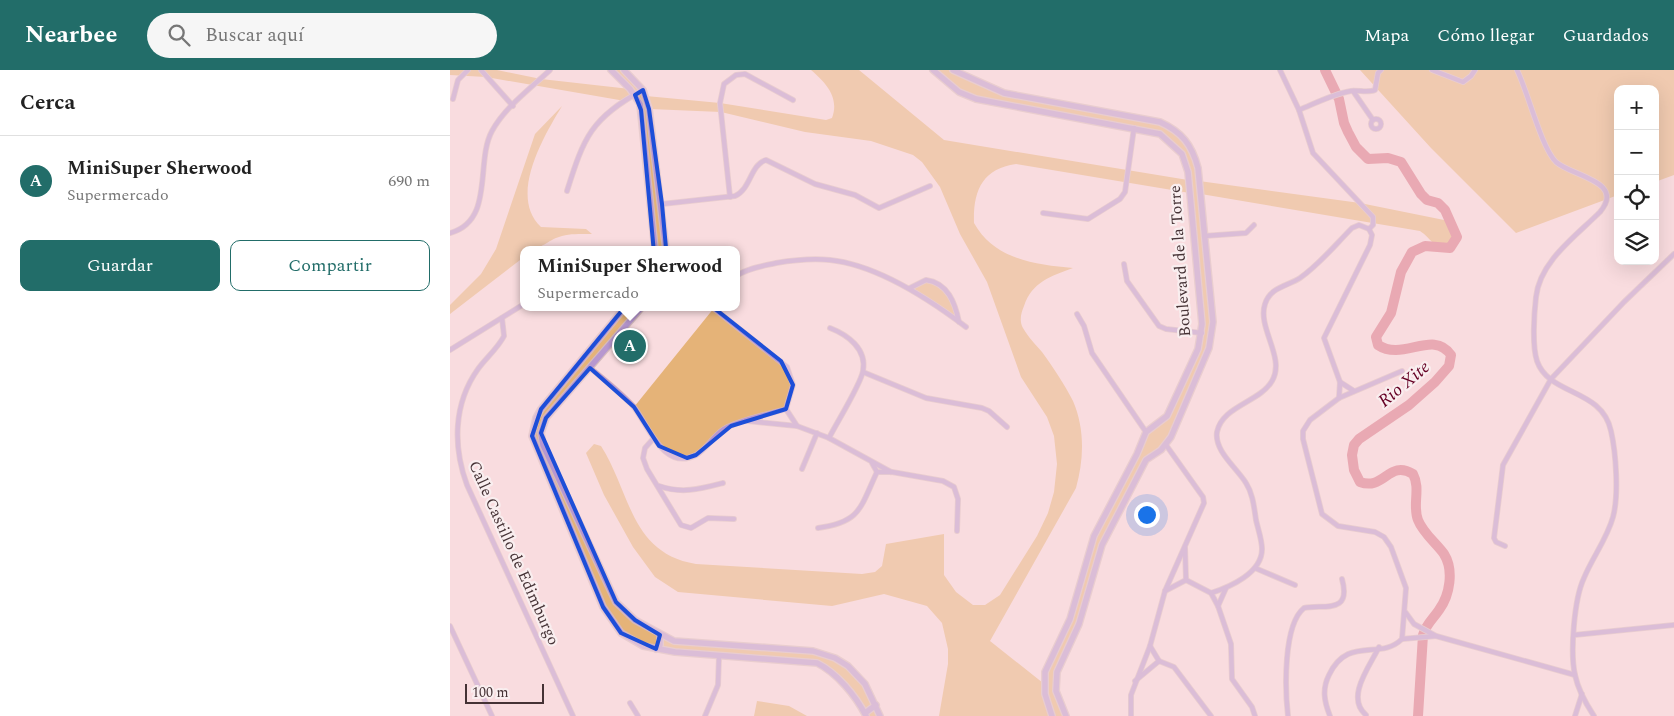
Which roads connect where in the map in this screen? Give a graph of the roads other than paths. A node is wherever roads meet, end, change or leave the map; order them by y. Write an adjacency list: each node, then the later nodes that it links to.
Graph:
1 (468, 70): 18 (street)
2 (481, 70): 21 (street)
3 (550, 70): 21 (street)
4 (611, 70): 17 (street)
5 (624, 70): 14 (street)
6 (933, 70): 13 (street, Boulevard de la Torre)
7 (1280, 70): 22 (street)
8 (1381, 70): 15 (street)
9 (1432, 70): 10 (street)
10 (1475, 70)
11 (1517, 70): 56 (street)
12 (956, 72): 13 (street); 16 (street, Boulevard de la Torre)
13 (953, 86): 20 (street, Boulevard de la Torre)
14 (643, 90): 17 (street); 28 (street)
15 (1353, 91): 22 (street); 23 (street)
16 (1004, 93): 20 (street); 33 (street, Boulevard de la Torre)
17 (635, 95): 26 (street); 34 (street)
18 (453, 99)
19 (793, 100): 27 (street)
20 (1002, 104): 24 (street, Boulevard de la Torre)
21 (513, 106): 32 (street)
22 (1299, 110): 31 (street)
23 (1373, 120)
24 (1134, 128): 29 (street); 51 (street, Boulevard de la Torre)
25 (930, 186): 27 (street)
26 (567, 190)
27 (730, 197): 28 (street)
28 (662, 204): 35 (street)
29 (1043, 213)
30 (1254, 225): 33 (street)
31 (1369, 229): 57 (street); 84 (street)
32 (450, 233)
33 (1204, 236): 63 (street, Boulevard de la Torre)
34 (655, 246)
35 (666, 246)
36 (1674, 254): 56 (street)
37 (1124, 264): 51 (street)
38 (740, 274): 39 (street)
39 (910, 288): 46 (street); 46 (street)
40 (520, 307): 45 (street)
41 (622, 311): 47 (street)
42 (638, 311): 50 (street)
43 (718, 311): 60 (street)
44 (1077, 314): 66 (street)
45 (502, 318): 52 (street); 116 (street, Calle Castillo de Edimburgo)
46 (959, 322): 48 (street)
47 (611, 325): 50 (street); 93 (street)
48 (966, 327)
49 (830, 328): 55 (street)
50 (619, 333): 53 (street)
51 (1202, 334): 61 (street, Boulevard de la Torre)
52 (450, 350)
53 (590, 368): 69 (street); 91 (street)
54 (1402, 371): 58 (street)
55 (863, 372): 65 (street); 68 (street)
56 (1551, 379): 83 (street); 99 (street)
57 (1340, 382): 58 (street); 59 (street)
58 (1354, 391): 59 (street)
59 (1339, 398): 94 (street)
60 (786, 409): 62 (street); 64 (street)
61 (1167, 416): 63 (street); 66 (street, Boulevard de la Torre)
62 (745, 421): 64 (street); 69 (street)
63 (1176, 424): 70 (street, Boulevard de la Torre)
64 (797, 426): 67 (street)
65 (1007, 427)
66 (1146, 432): 71 (street)
67 (817, 433): 68 (street); 74 (street)
68 (829, 438): 73 (street)
69 (653, 439): 78 (street)
70 (1166, 445): 72 (street, Boulevard de la Torre); 82 (street)
71 (1138, 454): 72 (street); 120 (street)
72 (1146, 460): 121 (street, Boulevard de la Torre)
73 (872, 463): 75 (street); 76 (street)
74 (802, 469)
75 (878, 472): 76 (street); 80 (street)
76 (892, 472): 81 (street)
77 (722, 483): 78 (street)
78 (659, 486): 79 (street)
79 (734, 519)
80 (818, 528)
81 (957, 531)
82 (1185, 546): 86 (street); 89 (street)
83 (1505, 546)
84 (1255, 568): 87 (street); 88 (street)
85 (1342, 579): 125 (street)
86 (1186, 580): 89 (street); 90 (street)
87 (1295, 585)
88 (1226, 588): 90 (street); 92 (street)
89 (1165, 591): 101 (street)
90 (1211, 593): 92 (street)
91 (616, 602): 93 (street); 98 (street)
92 (1218, 606): 124 (street)
93 (604, 607): 103 (street)
94 (1406, 613): 97 (street); 100 (street)
95 (1674, 625): 99 (street)
96 (450, 626): 115 (street)
97 (1425, 634): 100 (street); 108 (street)
98 (660, 635): 103 (street); 105 (street)
99 (1574, 635): 108 (street)
100 (1402, 639): 102 (street)
101 (1150, 646): 106 (street); 109 (street)
102 (1379, 647): 114 (street); 126 (street)
103 (656, 649): 104 (street)
104 (719, 656): 107 (street); 118 (street)
105 (835, 658): 107 (street); 112 (street)
106 (1159, 661): 109 (street); 123 (street)
107 (824, 666): 113 (street)
108 (1574, 675): 110 (street)
109 (1134, 682): 122 (street)
110 (1582, 694): 127 (street); 128 (street)
111 (630, 703): 117 (street)
112 (876, 705): 113 (street); 119 (street)
113 (865, 714)
114 (1366, 715)
115 (492, 716)
116 (574, 716)
117 (638, 716)
118 (705, 716)
119 (880, 716)
120 (1052, 716)
121 (1066, 716)
122 (1131, 716)
123 (1211, 716)
124 (1255, 716)
125 (1288, 716)
126 (1330, 716)
127 (1575, 716)
128 (1594, 716)

